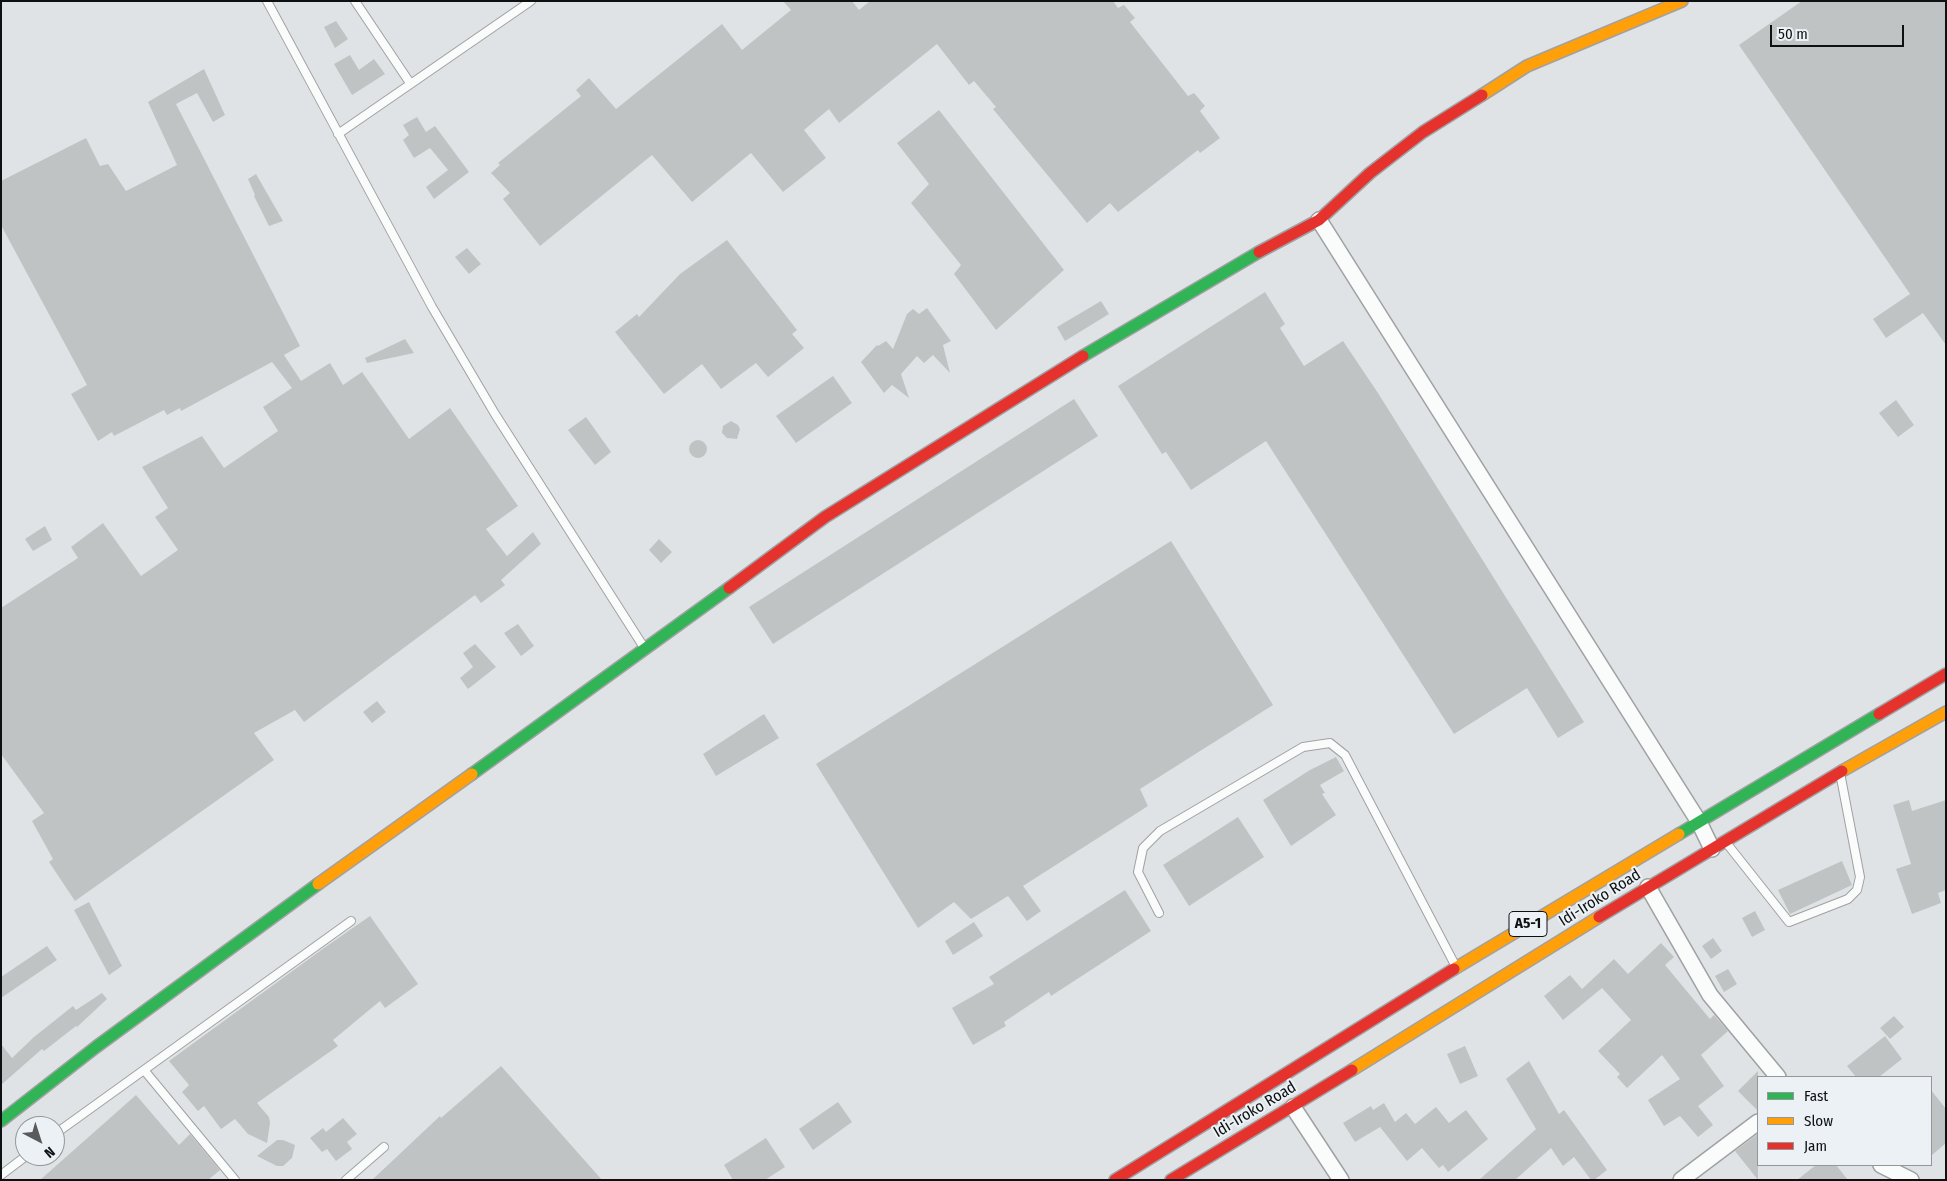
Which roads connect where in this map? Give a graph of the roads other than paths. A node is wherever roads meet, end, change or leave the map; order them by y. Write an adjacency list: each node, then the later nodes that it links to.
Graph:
1 (267, 1): 7 (lane)
2 (355, 1): 6 (lane)
3 (531, 1): 6 (lane)
4 (1682, 1): 5 (main road)
5 (1659, 6): 8 (main road)
6 (410, 83): 7 (lane)
7 (338, 134): 9 (lane)
8 (1319, 220): 9 (main road); 13 (street)
9 (646, 650): 22 (main road)
10 (1946, 674): 13 (main road, A5-1)
11 (1946, 712): 12 (main road, Idi-Iroko Road / A5-1)
12 (1839, 772): 14 (main road, Idi-Iroko Road / A5-1); 14 (lane)
13 (1699, 822): 14 (street); 18 (main road, A5-1)
14 (1719, 846): 15 (main road, Idi-Iroko Road / A5-1)
15 (1648, 887): 20 (street); 21 (main road, Idi-Iroko Road / A5-1)
16 (1159, 913): 18 (lane)
17 (351, 921): 19 (lane)
18 (1456, 968): 31 (main road, A5-1)
19 (144, 1070): 24 (lane); 29 (lane)
20 (1777, 1076)
21 (1293, 1107): 32 (main road, Idi-Iroko Road / A5-1); 33 (street)
22 (1, 1121)
23 (1757, 1123): 34 (street)
24 (65, 1127)
25 (384, 1147): 30 (lane)
26 (15, 1164): 28 (lane)
27 (1883, 1166): 35 (street)
28 (1, 1175)
29 (235, 1180)
30 (346, 1180)
31 (1115, 1180)
32 (1171, 1180)
33 (1341, 1180)
34 (1681, 1180)
35 (1911, 1180)

